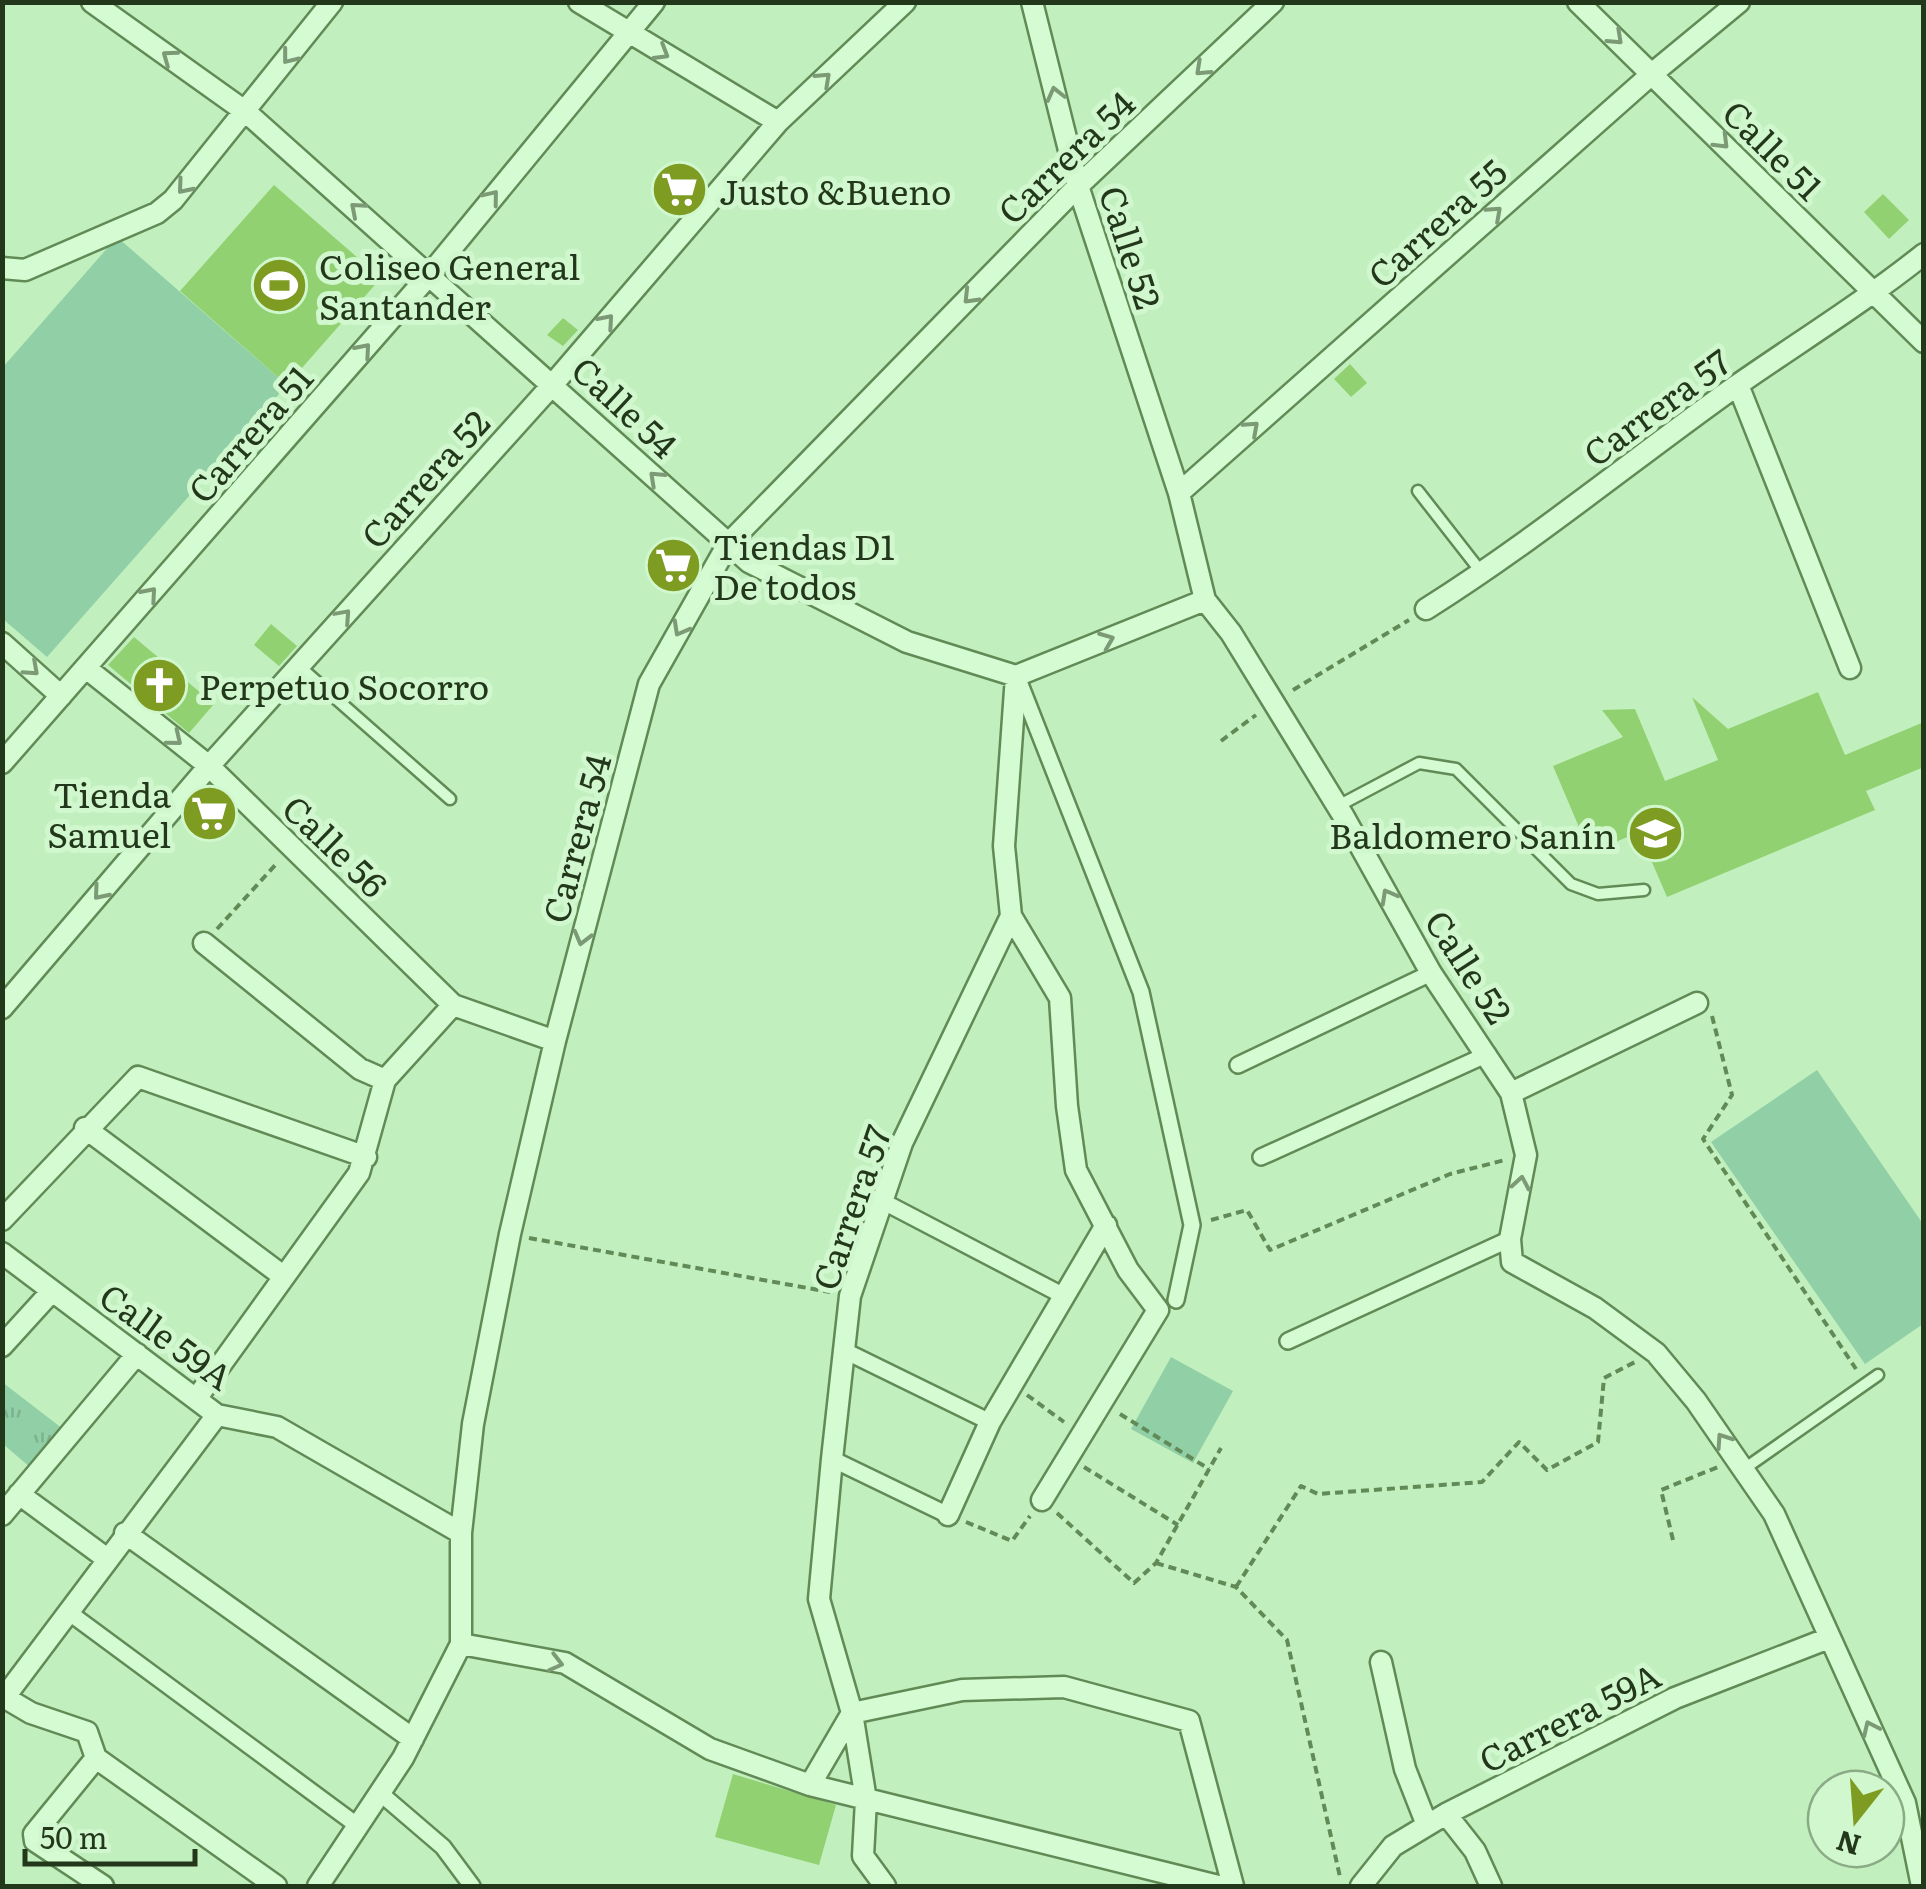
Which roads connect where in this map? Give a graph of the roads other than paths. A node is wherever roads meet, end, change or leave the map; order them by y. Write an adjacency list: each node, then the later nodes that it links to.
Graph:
1 (92, 2): 12 (street, Calle 54, one-way to 1)
2 (332, 2): 12 (street, one-way to 12)
3 (578, 2): 10 (street)
4 (654, 2): 10 (street, Carrera 51)
5 (905, 2): 13 (street, Carrera 52, one-way to 5)
6 (1032, 2): 14 (street, Calle 52, one-way to 6)
7 (1273, 2): 14 (street, Carrera 54, one-way to 14)
8 (1578, 2): 11 (street, Calle 51, one-way to 11)
9 (1739, 2): 11 (street, Carrera 55)
10 (627, 32): 13 (street, one-way to 13); 17 (street, Carrera 51, one-way to 10)
11 (1653, 72): 18 (street, Calle 51, one-way to 18); 23 (street, Carrera 55, one-way to 11)
12 (246, 112): 16 (street, one-way to 16); 17 (street, Calle 54, one-way to 12)
13 (778, 122): 20 (street, Carrera 52, one-way to 13)
14 (1078, 186): 23 (street, Calle 52); 24 (street, Carrera 54, one-way to 24)
15 (1924, 254): 18 (street, Carrera 57)
16 (2, 268)
17 (431, 273): 20 (street, Calle 54); 30 (street, Carrera 51, one-way to 17)
18 (1872, 295): 19 (street, Calle 51); 21 (street, Carrera 57)
19 (1924, 342)
20 (554, 383): 24 (street, Calle 54, one-way to 20); 29 (street, Carrera 52, one-way to 20)
21 (1738, 385): 25 (street, Carrera 57); 31 (street)
22 (1418, 491): 25 (lane)
23 (1179, 493): 26 (street, Calle 52)
24 (728, 544): 32 (street, Calle 54); 45 (street, Carrera 54, one-way to 45)
25 (1482, 574): 27 (street, Carrera 57)
26 (1205, 600): 32 (street, one-way to 26); 37 (street, Calle 52)
27 (1426, 610)
28 (2, 643): 33 (street, one-way to 33)
29 (299, 666): 35 (street, Carrera 52); 36 (lane)
30 (86, 668): 33 (street, Carrera 51); 35 (street, Calle 56, one-way to 35)
31 (1850, 668)
32 (1016, 676): 39 (street); 61 (street)
33 (62, 696): 34 (street, Carrera 51)
34 (2, 763)
35 (208, 766): 43 (street, Calle 56); 44 (street, Carrera 52, one-way to 44)
36 (450, 798)
37 (1337, 806): 38 (lane); 41 (street, Calle 52, one-way to 37)
38 (1644, 890)
39 (1011, 916): 53 (street, Carrera 57); 55 (street)
40 (204, 943): 48 (street)
41 (1431, 974): 46 (street, Calle 52); 47 (street)
42 (1698, 1003): 49 (street)
43 (453, 1005): 45 (street, Calle 56); 48 (street)
44 (2, 1008)
45 (555, 1040): 77 (street, Carrera 54)
46 (1488, 1054): 49 (street, Calle 52); 52 (street)
47 (1238, 1065)
48 (385, 1080): 51 (street)
49 (1511, 1093): 56 (street, Calle 52, one-way to 49)
50 (85, 1128): 51 (street); 54 (street); 58 (street)
51 (366, 1157): 58 (street)
52 (1261, 1157)
53 (882, 1201): 60 (street); 64 (street, Carrera 57)
54 (2, 1220)
55 (1106, 1225): 60 (street); 61 (street)
56 (1510, 1239): 62 (street); 71 (street, one-way to 56)
57 (2, 1253): 59 (street, Calle 59A)
58 (283, 1276): 67 (street)
59 (52, 1291): 63 (street); 65 (street, Calle 59A)
60 (1064, 1296): 69 (street)
61 (1167, 1305): 73 (street)
62 (1288, 1340)
63 (2, 1346)
64 (845, 1351): 69 (street); 70 (street, Carrera 57)
65 (136, 1354): 67 (street, Calle 59A); 72 (street)
66 (1878, 1376): 71 (lane)
67 (196, 1399): 68 (street, Calle 59A)
68 (216, 1415): 76 (street); 77 (street, Calle 59A)
69 (990, 1422): 75 (street)
70 (832, 1458): 75 (street); 84 (street, Carrera 57)
71 (1740, 1465): 80 (street)
72 (19, 1494): 74 (street); 78 (street)
73 (1042, 1500)
74 (2, 1515)
75 (948, 1515)
76 (124, 1533): 78 (street); 85 (street)
77 (461, 1533): 81 (street, Carrera 54)
78 (106, 1558): 79 (street)
79 (68, 1611): 83 (street); 92 (street)
80 (1829, 1638): 90 (street, Carrera 59A); 102 (street, one-way to 80)
81 (461, 1644): 85 (street, Carrera 54); 87 (street, one-way to 87)
82 (1381, 1662): 91 (street)
83 (3, 1697): 86 (street)
84 (852, 1713): 87 (street); 89 (street, Carrera 57); 99 (street)
85 (413, 1739): 88 (street, Carrera 54)
86 (96, 1758): 93 (street); 94 (street)
87 (810, 1784): 89 (street)
88 (380, 1793): 92 (street, Carrera 54); 96 (street)
89 (866, 1800): 97 (street, Carrera 57); 98 (street)
90 (1446, 1814): 91 (street, Carrera 59A); 101 (street)
91 (1428, 1824): 100 (street, Carrera 59A)
92 (358, 1826): 95 (street, Carrera 54)
93 (102, 1886)
94 (276, 1886)
95 (318, 1886)
96 (472, 1886)
97 (885, 1886)
98 (1218, 1886)
99 (1233, 1886)
100 (1360, 1886)
101 (1491, 1886)
102 (1922, 1886)

